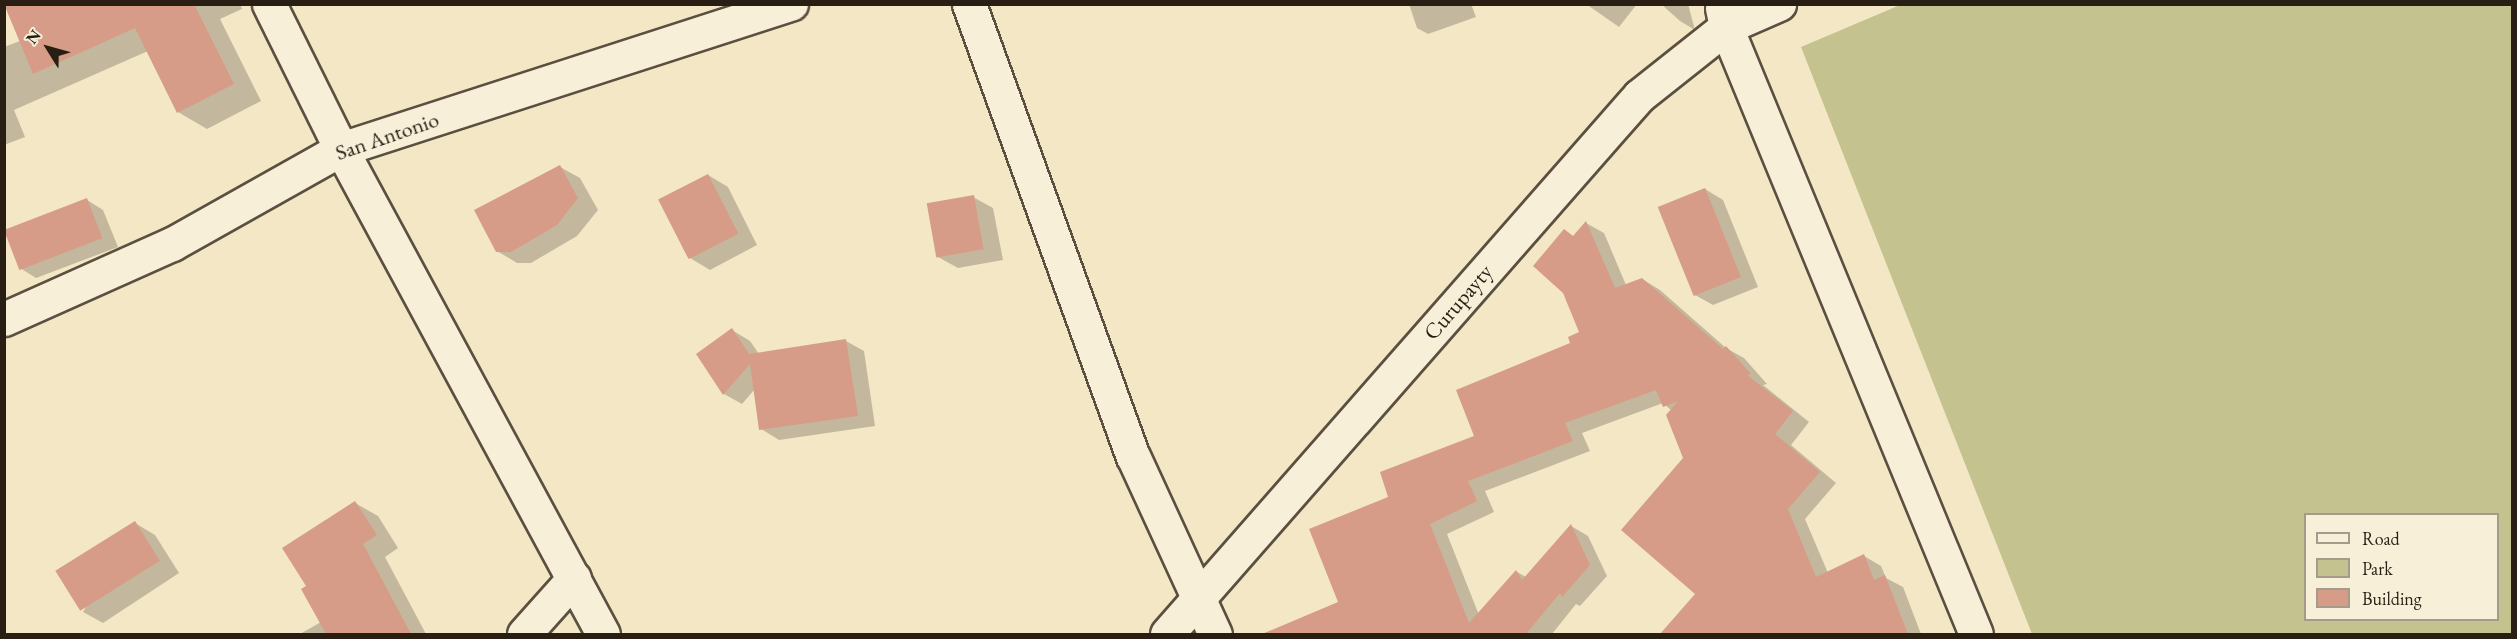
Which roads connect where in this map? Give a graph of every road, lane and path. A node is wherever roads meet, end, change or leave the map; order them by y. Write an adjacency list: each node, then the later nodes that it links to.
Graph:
1 (269, 4): 6 (street)
2 (791, 4): 6 (street, San Antonio)
3 (969, 4): 9 (street)
4 (1779, 4): 5 (street, Curupayty)
5 (1724, 16): 9 (street, Curupayty); 14 (street)
6 (341, 149): 7 (street, San Antonio); 8 (street)
7 (4, 320)
8 (574, 578): 10 (street); 11 (street)
9 (1200, 596): 12 (street, Curupayty); 13 (street)
10 (524, 634)
11 (603, 634)
12 (1167, 634)
13 (1215, 634)
14 (1976, 634)

